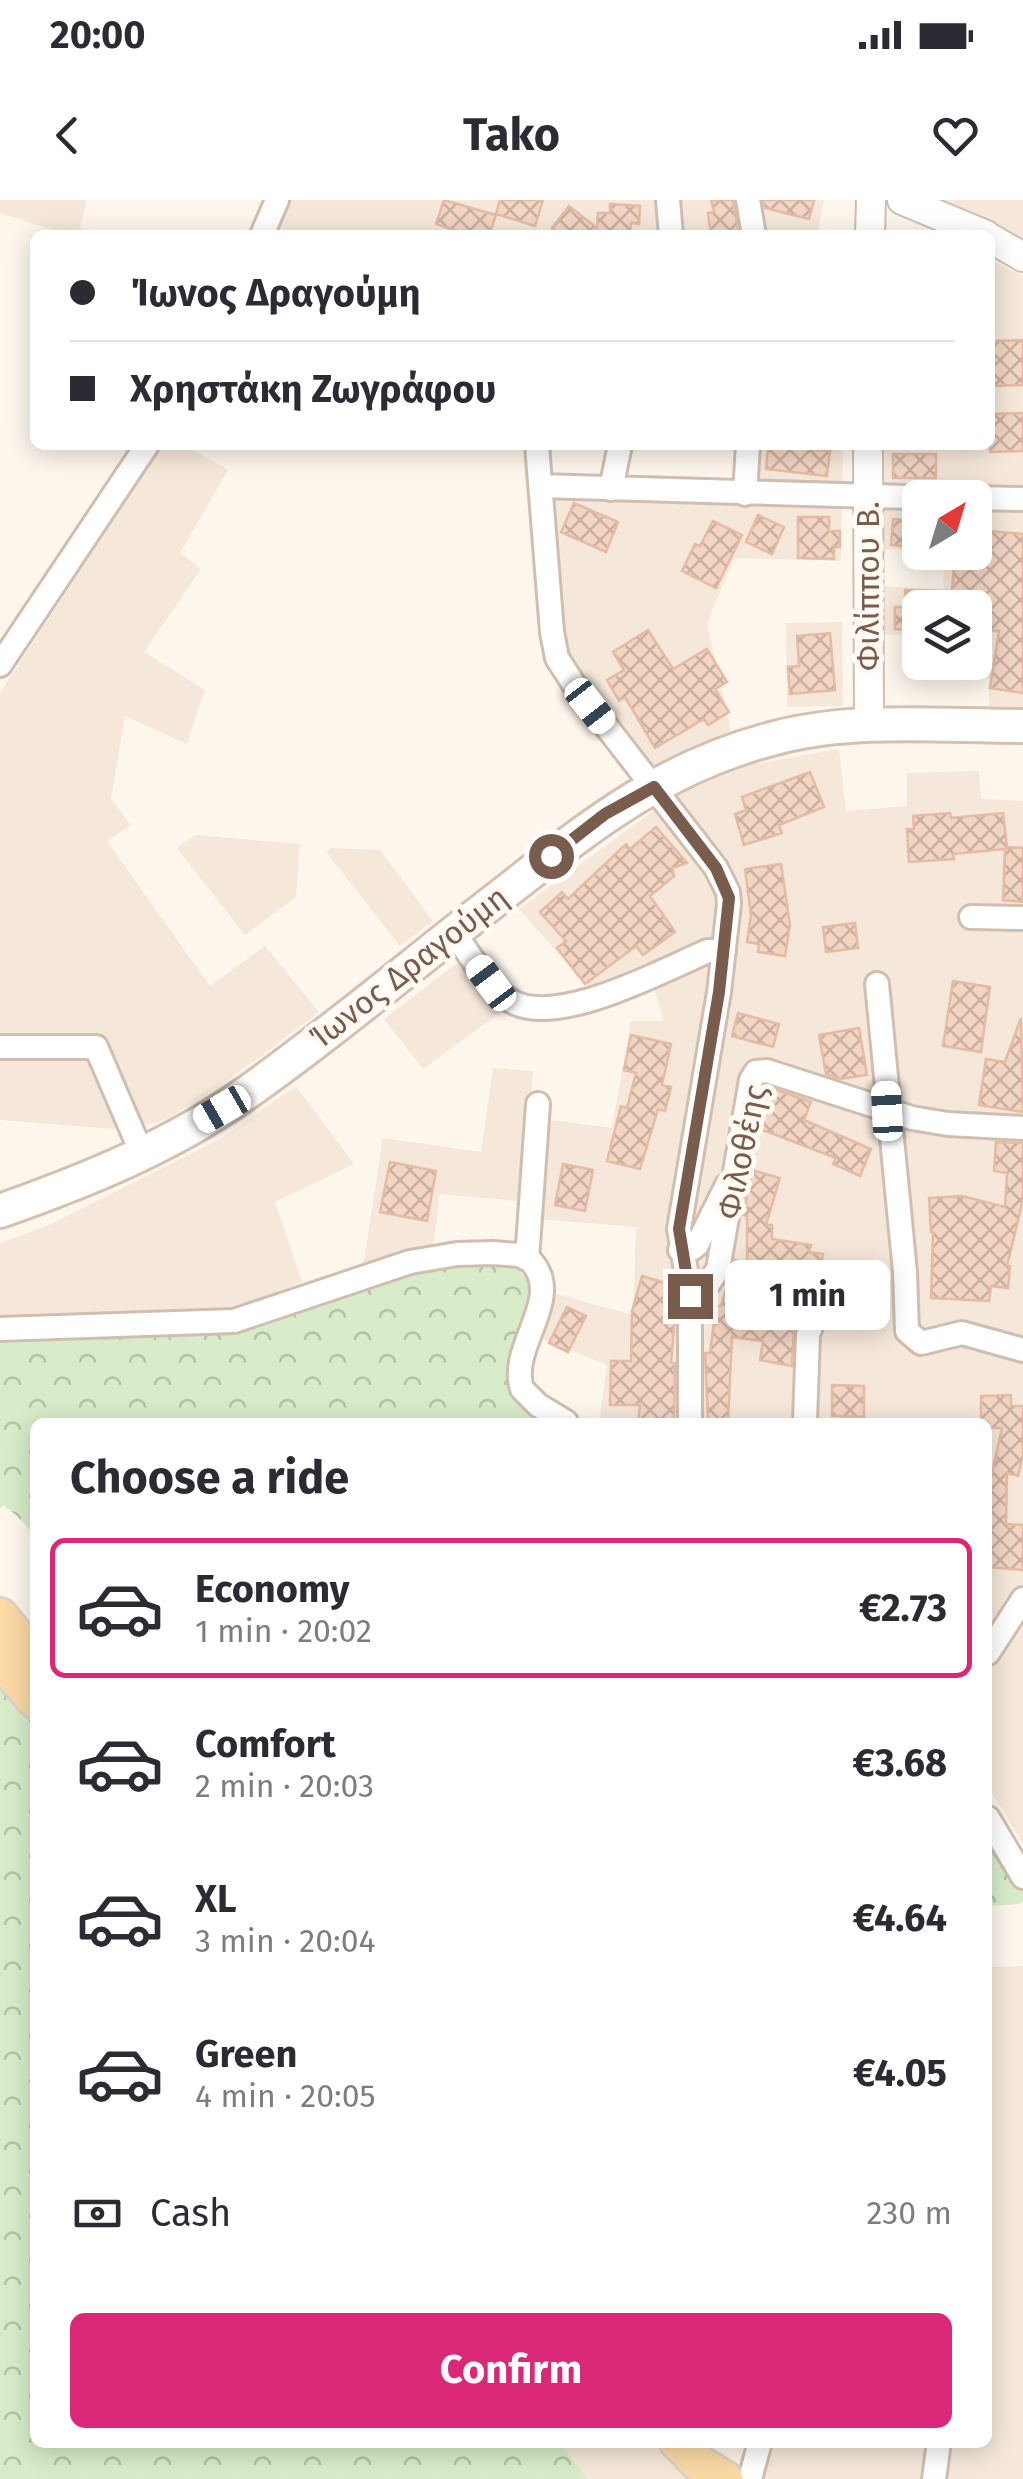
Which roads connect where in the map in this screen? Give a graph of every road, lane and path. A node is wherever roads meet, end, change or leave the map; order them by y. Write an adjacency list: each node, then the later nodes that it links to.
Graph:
1 (277, 200): 6 (street)
2 (668, 200): 7 (street)
3 (748, 200): 8 (street)
4 (870, 200): 9 (street)
5 (902, 200): 10 (street)
6 (264, 230)
7 (670, 230)
8 (753, 230)
9 (870, 230)
10 (974, 230)
11 (995, 240): 12 (street)
12 (1023, 257)
13 (144, 450): 25 (street)
14 (537, 450): 18 (street)
15 (619, 450): 19 (street)
16 (748, 450): 20 (street)
17 (868, 450): 21 (street, Φιλίππου Β.)
18 (541, 486): 19 (street); 28 (street)
19 (611, 489): 20 (street)
20 (745, 494): 21 (street)
21 (867, 496): 22 (street); 26 (street, Φιλίππου Β.)
22 (902, 497)
23 (992, 498): 24 (street)
24 (1023, 499)
25 (0, 665)
26 (869, 726): 27 (main road, Ίωνος Δραγούμη); 28 (main road, Ίωνος Δραγούμη)
27 (1023, 726)
28 (654, 787): 31 (main road, Ίωνος Δραγούμη); 32 (street)
29 (971, 917): 30 (street)
30 (1023, 918)
31 (453, 932): 32 (street); 38 (main road, Ίωνος Δραγούμη)
32 (724, 951): 43 (street)
33 (877, 984): 36 (street)
34 (0, 1048): 38 (street)
35 (538, 1104): 44 (street)
36 (887, 1111): 37 (street); 40 (street, Φιλοθέης); 48 (street)
37 (1023, 1128)
38 (142, 1154): 39 (main road, Ίωνος Δραγούμη)
39 (90, 1179): 41 (main road); 42 (main road)
40 (734, 1182): 43 (street); 45 (street, Φιλοθέης)
41 (0, 1211)
42 (0, 1230)
43 (680, 1250): 45 (street)
44 (527, 1259): 47 (street); 49 (street)
45 (689, 1286): 50 (street)
46 (823, 1298): 51 (street)
47 (0, 1328)
48 (1023, 1350)
49 (560, 1418)
50 (690, 1418)
51 (805, 1418)
52 (1023, 1599): 54 (street)
53 (0, 1616): 55 (main road)
54 (992, 1648)
55 (30, 1654)
56 (0, 1658): 57 (main road)
57 (30, 1694)
58 (992, 1825): 59 (street)
59 (1023, 1877)
60 (684, 2448): 64 (main road)
61 (708, 2448): 64 (main road)
62 (758, 2448): 65 (street)
63 (937, 2448): 66 (street)
64 (725, 2479)
65 (750, 2479)
66 (934, 2479)

